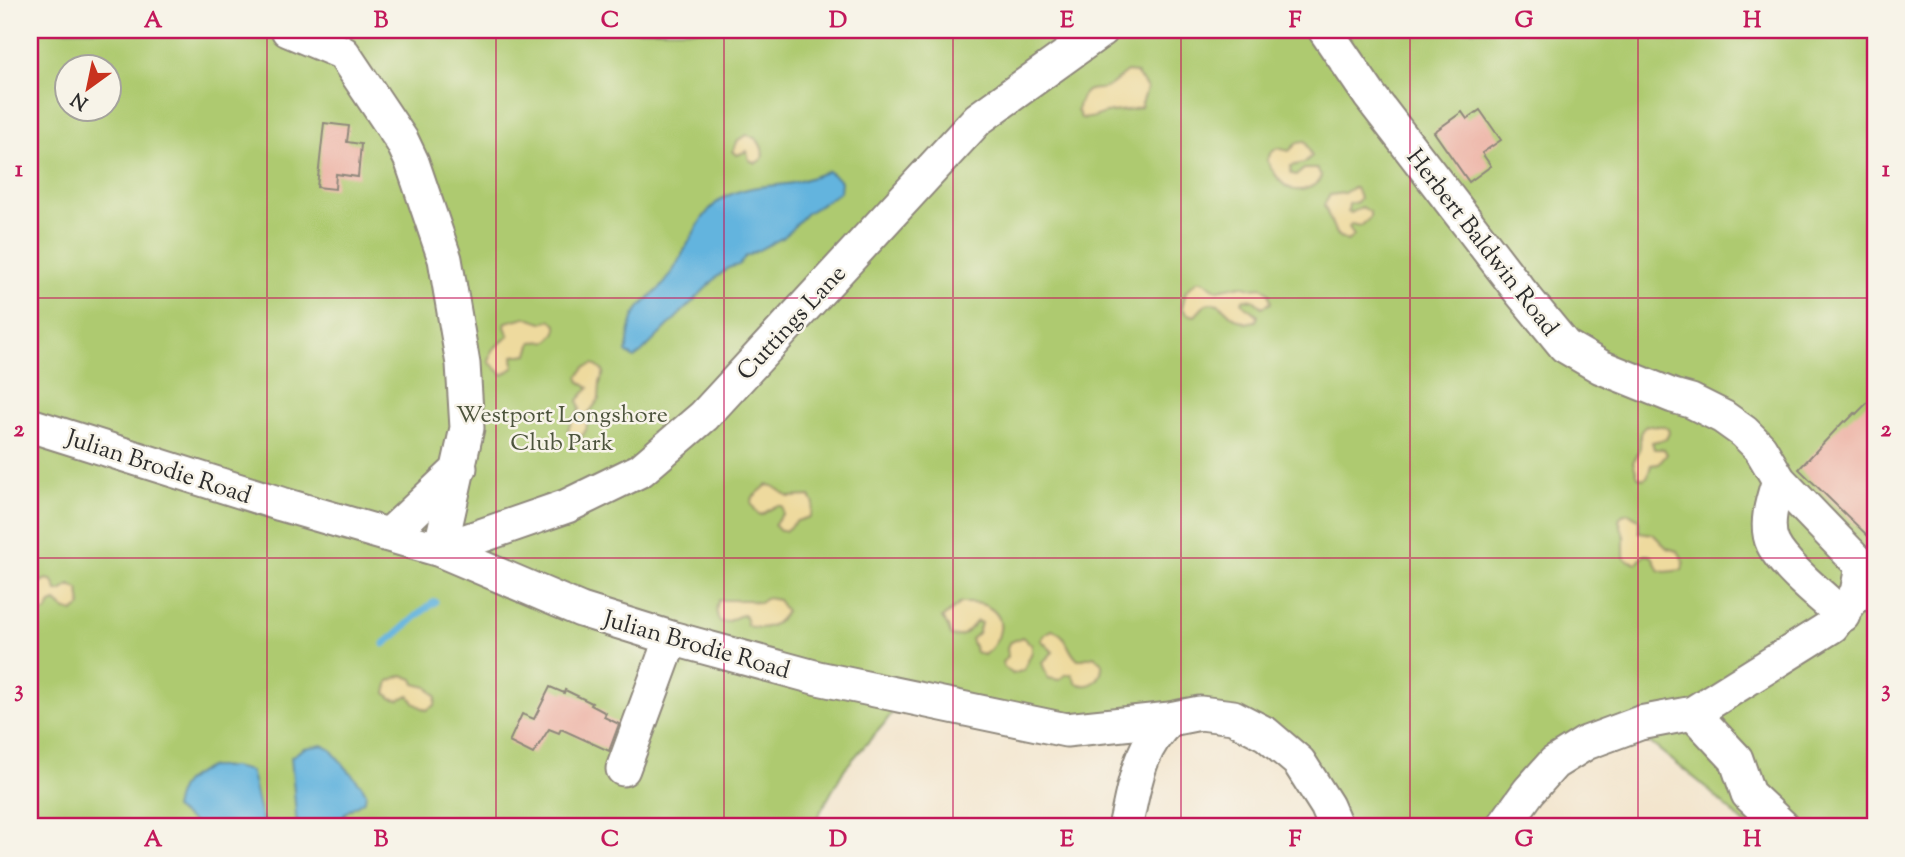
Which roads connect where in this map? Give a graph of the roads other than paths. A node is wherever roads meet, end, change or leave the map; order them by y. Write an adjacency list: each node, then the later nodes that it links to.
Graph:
1 (288, 30): 5 (street)
2 (1102, 30): 8 (street, Cuttings Lane)
3 (1325, 30): 6 (street, Herbert Baldwin Road)
4 (30, 425): 7 (street, Julian Brodie Road)
5 (460, 468): 7 (street); 8 (street)
6 (1779, 480): 9 (street); 9 (street, Herbert Baldwin Road)
7 (389, 535): 8 (street, Julian Brodie Road)
8 (440, 550): 10 (street, Julian Brodie Road)
9 (1843, 615): 11 (street, Herbert Baldwin Road)
10 (671, 638): 13 (street, Julian Brodie Road); 14 (street)
11 (1693, 713): 18 (street); 19 (street)
12 (1170, 719): 13 (street, Julian Brodie Road); 15 (street); 17 (street, Julian Brodie Road)
13 (1088, 729): 15 (street)
14 (624, 769)
15 (1134, 791): 16 (street)
16 (1125, 827)
17 (1335, 827)
18 (1503, 827)
19 (1783, 827)

